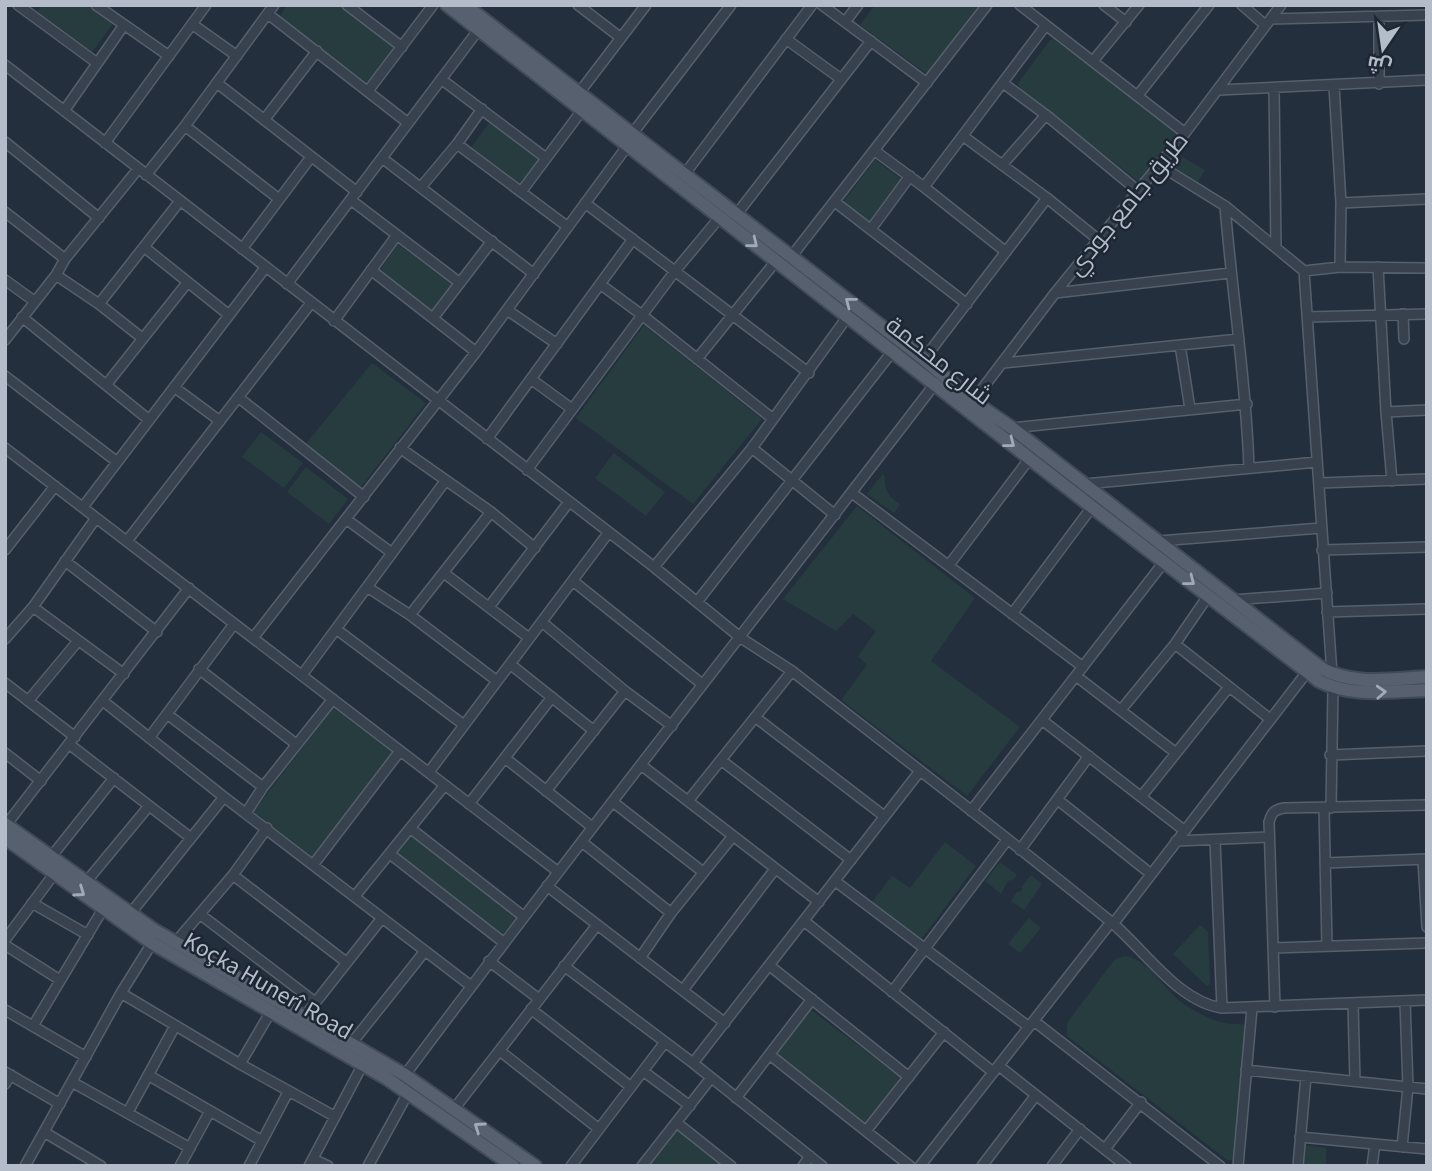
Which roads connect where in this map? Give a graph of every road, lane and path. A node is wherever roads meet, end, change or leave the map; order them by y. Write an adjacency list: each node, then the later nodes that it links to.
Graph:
1 (18, 5): 22 (street)
2 (96, 5): 31 (street)
3 (346, 5): 37 (street)
4 (433, 5): 37 (street)
5 (447, 5): 33 (main road, شارع محكمة)
6 (465, 5): 41 (main road, شارع محكمة)
7 (578, 5): 34 (street)
8 (646, 5): 34 (street)
9 (731, 5): 70 (street)
10 (812, 5): 35 (street)
11 (823, 5): 27 (street)
12 (858, 5): 27 (street)
13 (987, 5): 52 (street)
14 (1020, 5): 32 (street)
15 (1104, 5): 28 (street)
16 (1139, 5): 28 (street)
17 (1209, 5): 60 (street)
18 (1242, 5): 29 (street)
19 (1281, 5): 29 (street, طريق جامع جودي)
20 (1374, 5): 24 (street)
21 (201, 7): 30 (street)
22 (33, 9): 43 (street)
23 (271, 9): 38 (street); 40 (street)
24 (1367, 15): 26 (street); 29 (street)
25 (1427, 15): 26 (street)
26 (1379, 16): 54 (street)
27 (845, 22): 36 (street)
28 (1126, 22): 42 (street)
29 (1268, 22): 57 (street, طريق جامع جودي)
30 (192, 24): 39 (street); 40 (street)
31 (124, 25): 39 (street); 43 (street)
32 (1046, 25): 42 (street); 53 (street)
33 (479, 29): 41 (main road, شارع محكمة); 48 (street)
34 (621, 38): 59 (street)
35 (786, 39): 49 (street); 81 (street)
36 (871, 41): 49 (street); 52 (street)
37 (401, 47): 58 (street)
38 (317, 51): 58 (street); 65 (street)
39 (169, 56): 72 (street)
40 (237, 56): 51 (street)
41 (525, 59): 45 (main road, شارع محكمة)
42 (1093, 61): 60 (street)
43 (97, 62): 63 (street)
44 (5, 65): 47 (street)
45 (540, 71): 59 (main road, شارع محكمة); 62 (main road, شارع محكمة)
46 (5, 75): 47 (street)
47 (23, 77): 63 (street)
48 (441, 79): 61 (street); 66 (street)
49 (841, 79): 97 (street)
50 (1427, 80): 54 (street)
51 (217, 83): 65 (street); 67 (street)
52 (927, 83): 74 (street)
53 (1003, 83): 64 (street); 69 (street)
54 (1379, 84): 55 (street)
55 (1334, 86): 56 (street); 94 (street)
56 (1274, 88): 57 (street); 107 (street)
57 (1219, 89): 68 (street, طريق جامع جودي)
58 (368, 91): 66 (street)
59 (579, 93): 70 (main road, شارع محكمة)
60 (1138, 95): 68 (street)
61 (482, 109): 73 (street); 77 (street)
62 (583, 109): 70 (main road, شارع محكمة); 77 (street)
63 (64, 111): 72 (street)
64 (1046, 115): 78 (street); 85 (street)
65 (264, 120): 75 (street)
66 (408, 123): 76 (street)
67 (186, 126): 80 (street); 89 (street)
68 (1185, 133): 79 (street, طريق جامع جودي)
69 (963, 136): 78 (street); 84 (street)
70 (630, 140): 81 (main road, شارع محكمة); 92 (street); 98 (main road, شارع محكمة)
71 (5, 142): 99 (street)
72 (105, 143): 80 (street)
73 (457, 144): 83 (street); 86 (street)
74 (875, 151): 82 (street); 93 (street)
75 (311, 157): 87 (street); 89 (street)
76 (382, 158): 83 (street); 87 (street)
77 (546, 158): 86 (street)
78 (1002, 164): 88 (street)
79 (1160, 165): 85 (street, طريق جامع جودي); 95 (street)
80 (142, 172): 91 (street); 99 (street)
81 (684, 175): 97 (main road, شارع محكمة)
82 (910, 176): 84 (street); 101 (street)
83 (421, 187): 105 (street)
84 (924, 187): 109 (street)
85 (1137, 190): 104 (street, طريق جامع جودي)
86 (521, 192): 100 (street)
87 (354, 196): 102 (street); 126 (street)
88 (1046, 198): 104 (street); 109 (street)
89 (279, 199): 108 (street)
90 (1427, 199): 94 (street)
91 (180, 201): 106 (street); 108 (street)
92 (585, 202): 100 (street); 103 (street)
93 (835, 202): 101 (street); 110 (street)
94 (1341, 203): 113 (street)
95 (1225, 206): 107 (street); 120 (street)
96 (5, 212): 111 (street)
97 (736, 215): 110 (main road, شارع محكمة)
98 (720, 217): 112 (main road, شارع محكمة, one-way to 112); 118 (street)
99 (99, 218): 111 (street)
100 (568, 227): 121 (street)
101 (871, 229): 132 (street)
102 (397, 235): 117 (street); 125 (street)
103 (633, 239): 118 (street); 127 (street)
104 (1100, 241): 128 (street, طريق جامع جودي)
105 (492, 242): 121 (street); 125 (street)
106 (144, 247): 124 (street); 131 (street)
107 (1276, 248): 119 (street)
108 (242, 249): 115 (street)
109 (1006, 252): 132 (street)
110 (791, 257): 154 (main road, شارع محكمة, one-way to 110)
111 (65, 259): 122 (street)
112 (776, 261): 135 (street); 140 (main road, شارع محكمة)
113 (1340, 267): 114 (street); 119 (street)
114 (1377, 267): 116 (street); 139 (street)
115 (265, 268): 126 (street); 134 (street)
116 (1427, 268)
117 (371, 270): 143 (street); 144 (street)
118 (675, 271): 135 (street); 138 (street)
119 (1304, 271): 142 (street)
120 (1230, 273): 128 (street); 146 (street)
121 (534, 274): 133 (street)
122 (56, 275): 129 (street); 131 (street)
123 (5, 280): 129 (street)
124 (187, 283): 134 (street); 145 (street)
125 (460, 283): 143 (street)
126 (287, 284): 130 (street)
127 (600, 284): 138 (street); 149 (street)
128 (1055, 293): 155 (street, طريق جامع جودي)
129 (34, 301): 141 (street)
130 (311, 303): 144 (street); 162 (street)
131 (99, 304): 145 (street)
132 (967, 304): 154 (street)
133 (507, 310): 149 (street); 151 (street)
134 (229, 314): 161 (street)
135 (732, 314): 153 (street); 156 (street)
136 (1403, 314): 137 (street); 139 (street); 147 (street)
137 (1427, 314)
138 (642, 315): 153 (street); 166 (street)
139 (1380, 315): 142 (street); 169 (street)
140 (848, 316): 152 (main road, شارع محكمة); 156 (street)
141 (22, 317): 148 (street); 159 (street)
142 (1307, 317): 180 (street)
143 (433, 318): 151 (street)
144 (334, 321): 163 (street)
145 (142, 338): 159 (street)
146 (1240, 339): 150 (street); 165 (street)
147 (1404, 339)
148 (5, 340)
149 (557, 344): 158 (street)
150 (1180, 345): 155 (street); 167 (street)
151 (476, 352): 163 (street)
152 (892, 352): 160 (main road, شارع محكمة); 184 (street)
153 (697, 359): 171 (street)
154 (924, 359): 164 (main road, شارع محكمة)
155 (1003, 363): 164 (street, طريق جامع جودي)
156 (809, 373): 171 (street)
157 (5, 376): 179 (street)
158 (531, 379): 166 (street); 174 (street)
159 (106, 385): 170 (street)
160 (934, 385): 178 (main road, شارع محكمة, one-way to 178); 190 (street)
161 (174, 387): 170 (street); 172 (street)
162 (238, 397): 172 (street); 191 (street)
163 (438, 401): 174 (street); 176 (street)
164 (973, 401): 173 (main road, شارع محكمة)
165 (1247, 404): 167 (street); 181 (street)
166 (572, 409): 182 (street)
167 (1190, 410): 173 (street)
168 (1427, 410): 169 (street)
169 (1386, 412): 186 (street)
170 (148, 419): 179 (street)
171 (773, 419): 177 (street)
172 (220, 421): 202 (street)
173 (1012, 428): 188 (main road, شارع محكمة)
174 (487, 439): 182 (street)
175 (5, 448): 189 (street)
176 (400, 448): 183 (street); 191 (street)
177 (752, 448): 184 (street); 212 (street)
178 (1030, 458): 194 (main road, شارع محكمة); 211 (street)
179 (116, 461): 193 (street)
180 (1317, 462): 181 (street); 187 (street)
181 (1249, 468): 188 (street)
182 (527, 470): 192 (street)
183 (446, 480): 195 (street); 208 (street)
184 (791, 480): 196 (street); 220 (street)
185 (1427, 480): 186 (street)
186 (1392, 481): 187 (street)
187 (1320, 483): 199 (street)
188 (1085, 484): 200 (main road, شارع محكمة)
189 (55, 486): 193 (street); 206 (street)
190 (852, 493): 196 (street); 211 (street)
191 (364, 497): 198 (street)
192 (569, 502): 201 (street); 205 (street)
193 (83, 507): 197 (street)
194 (1092, 507): 200 (main road, شارع محكمة); 225 (street)
195 (491, 512): 205 (street); 213 (street)
196 (835, 515): 234 (street)
197 (96, 518): 202 (street); 209 (street)
198 (346, 519): 208 (street); 232 (street)
199 (1321, 528): 203 (street); 207 (street)
200 (1134, 530): 203 (main road, شارع محكمة); 210 (main road, شارع محكمة)
201 (609, 533): 212 (street); 214 (street)
202 (127, 541): 216 (street)
203 (1159, 541): 219 (main road, شارع محكمة)
204 (1427, 547): 207 (street)
205 (535, 548): 222 (street)
206 (5, 550)
207 (1322, 550): 217 (street)
208 (392, 553): 215 (street)
209 (65, 561): 221 (street); 230 (street)
210 (1164, 562): 218 (main road, شارع محكمة, one-way to 218); 238 (street)
211 (949, 565): 225 (street)
212 (654, 567): 220 (street)
213 (444, 573): 222 (street); 226 (street)
214 (573, 581): 227 (street); 249 (street)
215 (367, 587): 226 (street); 229 (street)
216 (189, 589): 228 (street); 230 (street)
217 (1327, 593): 219 (street); 224 (street)
218 (1209, 596): 236 (street); 241 (main road, شارع محكمة)
219 (1231, 600): 247 (main road, شارع محكمة)
220 (697, 602): 234 (street)
221 (33, 607): 231 (street); 235 (street)
222 (489, 607): 233 (street)
223 (1427, 609): 224 (street)
224 (1327, 612): 247 (street)
225 (1012, 614): 238 (street)
226 (411, 615): 246 (street)
227 (542, 622): 233 (street); 252 (street)
228 (234, 624): 232 (street); 239 (street)
229 (336, 629): 243 (street); 262 (street)
230 (157, 632): 242 (street)
231 (6, 638)
232 (253, 638): 243 (street)
233 (529, 638): 237 (street)
234 (741, 638): 240 (street); 249 (street)
235 (78, 641): 242 (street); 255 (street)
236 (1175, 644): 250 (street); 257 (street)
237 (510, 664): 246 (street); 253 (street)
238 (1083, 667): 244 (street)
239 (199, 669): 258 (street); 267 (street)
240 (792, 671): 259 (street); 277 (street)
241 (1307, 672): 247 (main road, شارع محكمة); 260 (street)
242 (124, 674): 256 (street)
243 (302, 676): 254 (street)
244 (1076, 676): 257 (street); 261 (street)
245 (1427, 677): 247 (main road, شارع محكمة)
246 (497, 681): 262 (street)
247 (1332, 681): 251 (main road, شارع محكمة, one-way to 251); 272 (street)
248 (5, 683): 255 (street)
249 (702, 684): 263 (street)
250 (1229, 687): 260 (street); 271 (street)
251 (1427, 690)
252 (625, 691): 263 (street); 264 (street)
253 (552, 697): 264 (street); 274 (street)
254 (333, 699): 267 (street); 268 (street)
255 (28, 701): 266 (street)
256 (103, 701): 265 (street); 266 (street)
257 (1121, 710): 271 (street)
258 (167, 714): 265 (street); 282 (street)
259 (755, 717): 275 (street); 295 (street)
260 (1270, 719): 300 (street)
261 (1042, 720): 273 (street); 293 (street)
262 (464, 725): 278 (street)
263 (672, 726): 276 (street)
264 (594, 731): 283 (street)
265 (149, 738): 284 (street)
266 (72, 740): 279 (street); 280 (street)
267 (296, 744): 282 (street)
268 (400, 751): 278 (street); 314 (street)
269 (1427, 751): 272 (street)
270 (5, 753): 280 (street)
271 (1176, 753): 285 (street)
272 (1330, 755): 292 (street)
273 (1089, 756): 285 (street); 286 (street)
274 (505, 758): 283 (street); 289 (street)
275 (721, 760): 287 (street); 311 (street)
276 (641, 765): 287 (street); 288 (street)
277 (920, 771): 293 (street); 295 (street)
278 (429, 772): 281 (street)
279 (114, 778): 291 (street); 310 (street)
280 (41, 781): 299 (street)
281 (445, 785): 289 (street); 298 (street)
282 (263, 787): 294 (street)
283 (547, 791): 296 (street)
284 (224, 797): 294 (street); 303 (street)
285 (1142, 797): 300 (street)
286 (1058, 800): 308 (street); 319 (street)
287 (688, 801): 301 (street)
288 (613, 802): 296 (street); 318 (street)
289 (469, 804): 316 (street)
290 (1427, 805): 292 (street)
291 (149, 806): 303 (street); 322 (street)
292 (1328, 808): 302 (street); 313 (street)
293 (971, 811): 304 (street)
294 (246, 813): 297 (street)
295 (884, 817): 311 (street)
296 (592, 827): 307 (street)
297 (267, 828): 314 (street); 320 (street)
298 (410, 828): 309 (street); 331 (street)
299 (6, 829): 310 (main road); 317 (main road, Koçka Hunerî Road)
300 (1185, 831): 306 (street)
301 (733, 836): 315 (street); 318 (street)
302 (1269, 837): 305 (street); 344 (street)
303 (191, 838): 329 (street)
304 (1007, 840): 308 (street); 345 (street)
305 (1214, 840): 306 (street); 366 (street)
306 (1176, 841): 319 (street)
307 (582, 842): 316 (street); 328 (street)
308 (1020, 850): 334 (street)
309 (390, 854): 324 (street); 338 (street)
310 (51, 857): 322 (main road)
311 (851, 860): 321 (street)
312 (1425, 860): 313 (street); 336 (street)
313 (1325, 863): 343 (street)
314 (313, 865): 324 (street)
315 (775, 869): 325 (street); 355 (street)
316 (557, 871): 323 (street)
317 (54, 873): 326 (street); 327 (main road, Koçka Hunerî Road, one-way to 327)
318 (703, 873): 328 (street)
319 (1151, 874): 334 (street)
320 (233, 875): 330 (street); 349 (street)
321 (835, 881): 325 (street); 345 (street)
322 (86, 882): 329 (main road)
323 (547, 886): 331 (street); 335 (street)
324 (355, 896): 332 (street)
325 (819, 902): 333 (street)
326 (32, 904): 337 (street); 339 (street)
327 (103, 909): 337 (street); 340 (main road, Koçka Hunerî Road)
328 (671, 913): 347 (street)
329 (130, 914): 341 (main road)
330 (201, 915): 341 (street); 363 (street)
331 (523, 915): 338 (street)
332 (382, 918): 346 (street); 349 (street)
333 (804, 921): 351 (street); 356 (street)
334 (1112, 923): 366 (street); 373 (street)
335 (597, 925): 347 (street); 350 (street)
336 (1427, 927)
337 (88, 934): 352 (street)
338 (503, 942): 348 (street)
339 (5, 943): 352 (street)
340 (152, 943): 357 (street); 361 (main road, Koçka Hunerî Road)
341 (176, 943): 354 (main road)
342 (1427, 943): 343 (street)
343 (1328, 946): 344 (street)
344 (1273, 948): 365 (street)
345 (925, 949): 356 (street); 373 (street)
346 (425, 951): 353 (street); 378 (street)
347 (640, 958): 355 (street)
348 (489, 961): 353 (street); 358 (street)
349 (346, 962): 363 (street)
350 (564, 966): 358 (street); 377 (street)
351 (770, 966): 359 (street); 372 (street)
352 (60, 980): 374 (street)
353 (471, 986): 389 (street)
354 (256, 989): 361 (main road); 371 (main road)
355 (682, 990): 372 (street)
356 (892, 992): 376 (street)
357 (121, 993): 375 (street); 381 (street)
358 (539, 999): 368 (street)
359 (812, 999): 380 (street); 392 (street)
360 (1427, 1000): 362 (street)
361 (249, 1001): 370 (main road, Koçka Hunerî Road)
362 (1405, 1001): 364 (street); 398 (street)
363 (315, 1002): 371 (street)
364 (1353, 1004): 365 (street); 394 (street)
365 (1275, 1007): 367 (street)
366 (1222, 1008): 367 (street)
367 (1252, 1008): 386 (street)
368 (531, 1009): 379 (street); 397 (street)
369 (5, 1010): 374 (street)
370 (270, 1013): 383 (street); 384 (main road, Koçka Hunerî Road)
371 (304, 1017): 378 (main road)
372 (725, 1023): 382 (street)
373 (1031, 1024): 385 (street); 404 (street)
374 (33, 1026): 381 (street)
375 (175, 1026): 383 (street); 390 (street)
376 (944, 1032): 385 (street); 392 (street)
377 (665, 1042): 382 (street); 387 (street)
378 (351, 1044): 389 (main road)
379 (500, 1051): 407 (street); 412 (street)
380 (770, 1055): 403 (street); 414 (street)
381 (86, 1057): 395 (street)
382 (693, 1063): 393 (street)
383 (240, 1064): 400 (street)
384 (363, 1064): 401 (main road, Koçka Hunerî Road); 410 (street)
385 (996, 1069): 402 (street); 439 (street)
386 (1246, 1070): 391 (street); 444 (street)
387 (643, 1071): 397 (street); 406 (street)
388 (8, 1074): 396 (street); 405 (street)
389 (405, 1075): 407 (main road)
390 (148, 1076): 408 (street); 409 (street)
391 (1306, 1076): 394 (street); 416 (street)
392 (909, 1077): 414 (street)
393 (711, 1078): 403 (street); 406 (street)
394 (1354, 1081): 398 (street)
395 (72, 1082): 405 (street); 409 (street)
396 (5, 1084)
397 (631, 1087): 412 (street)
398 (1408, 1087): 399 (street); 419 (street)
399 (1427, 1089)
400 (288, 1091): 410 (street); 417 (street)
401 (408, 1093): 425 (main road, Koçka Hunerî Road); 431 (street)
402 (1036, 1095): 413 (street); 440 (street)
403 (736, 1098): 423 (street)
404 (1140, 1102): 421 (street); 443 (street)
405 (60, 1104): 415 (street)
406 (690, 1106): 411 (street)
407 (454, 1109): 432 (main road, one-way to 407)
408 (210, 1111): 417 (street); 420 (street)
409 (128, 1112): 420 (street)
410 (334, 1116): 424 (street)
411 (677, 1124): 434 (street); 435 (street)
412 (599, 1129): 433 (street)
413 (1080, 1129): 421 (street); 441 (street)
414 (866, 1131): 438 (street)
415 (44, 1132): 426 (street); 427 (street)
416 (1300, 1138): 418 (street); 445 (street)
417 (262, 1141): 429 (street)
418 (1375, 1144): 419 (street); 446 (street)
419 (1402, 1147): 422 (street)
420 (190, 1148): 428 (street)
421 (1105, 1149): 442 (street)
422 (1427, 1149)
423 (810, 1156): 436 (street); 437 (street)
424 (311, 1162): 430 (street)
425 (510, 1165)
426 (25, 1166)
427 (101, 1166)
428 (180, 1166)
429 (249, 1166)
430 (328, 1166)
431 (368, 1166)
432 (535, 1166)
433 (570, 1166)
434 (642, 1166)
435 (732, 1166)
436 (803, 1166)
437 (822, 1166)
438 (909, 1166)
439 (920, 1166)
440 (982, 1166)
441 (1052, 1166)
442 (1126, 1166)
443 (1220, 1166)
444 (1238, 1166)
445 (1297, 1166)
446 (1372, 1166)

